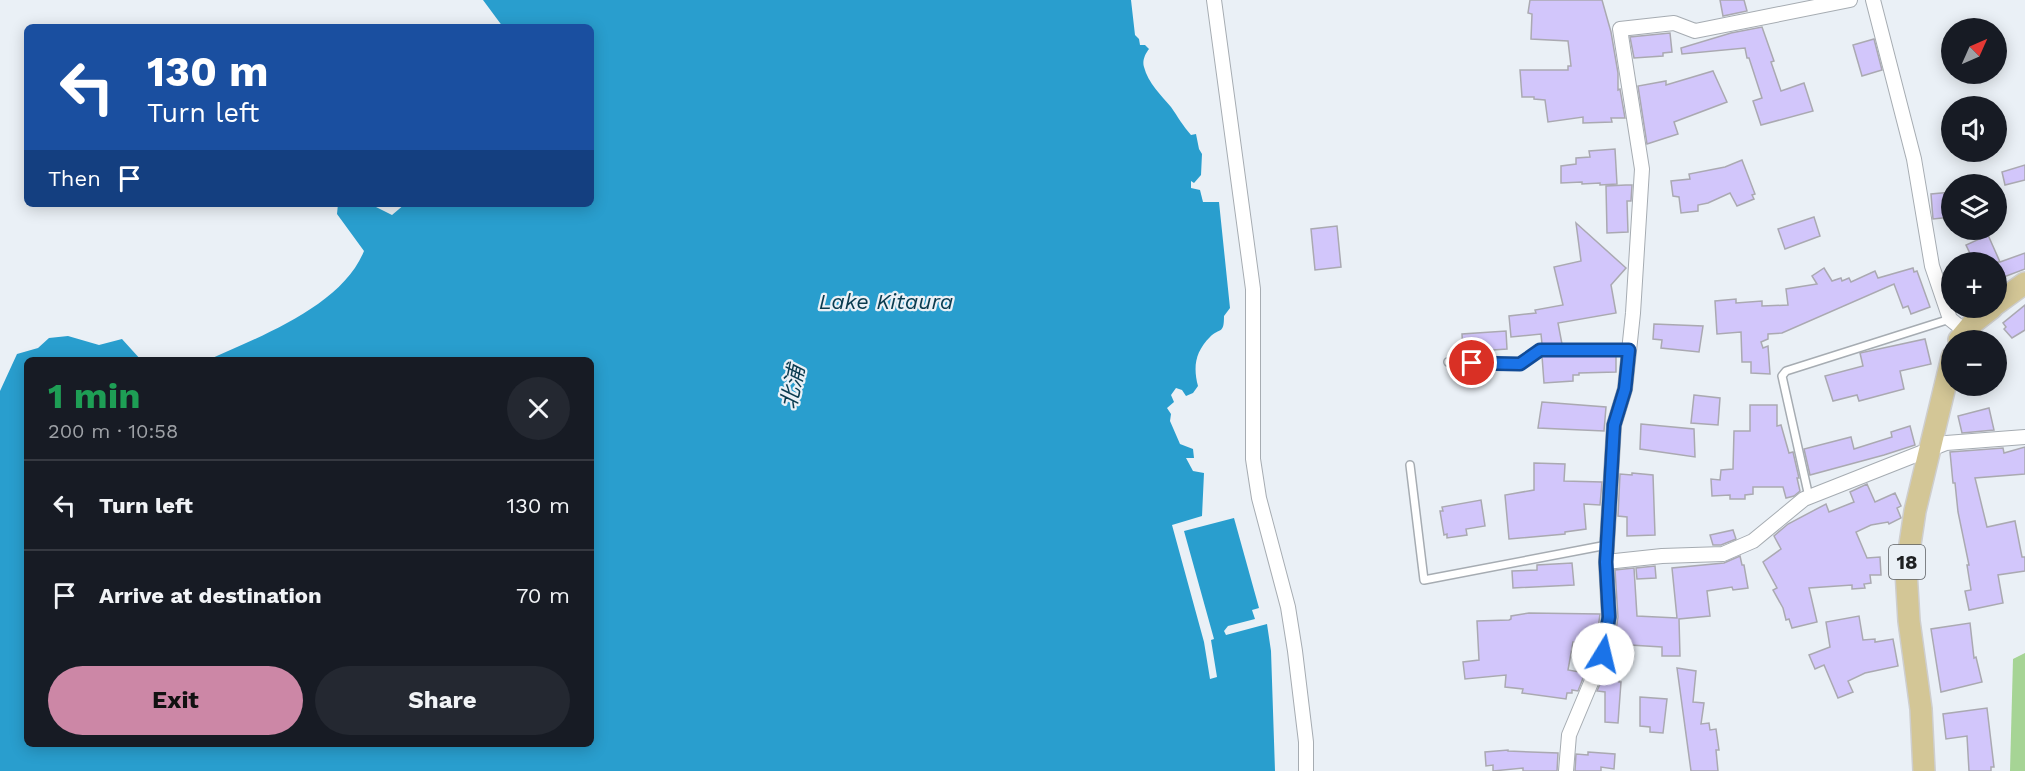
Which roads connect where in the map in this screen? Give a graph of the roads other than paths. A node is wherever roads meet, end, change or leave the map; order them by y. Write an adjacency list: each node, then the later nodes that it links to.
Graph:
1 (1214, 0): 18 (street)
2 (1850, 0): 9 (street)
3 (1873, 0): 7 (street)
4 (2025, 283): 5 (main road)
5 (2007, 296)
6 (1977, 318): 7 (main road)
7 (1958, 330)
8 (1941, 334): 15 (lane)
9 (1629, 350): 10 (lane); 16 (street)
10 (1448, 362)
11 (1943, 396): 13 (main road, 18)
12 (2025, 437): 13 (street)
13 (1930, 449): 15 (street); 20 (main road, 18)
14 (1410, 465): 16 (lane)
15 (1809, 497): 17 (street)
16 (1607, 545): 17 (street)
17 (1606, 562): 19 (street)
18 (1306, 771)
19 (1566, 771)
20 (1924, 771)

